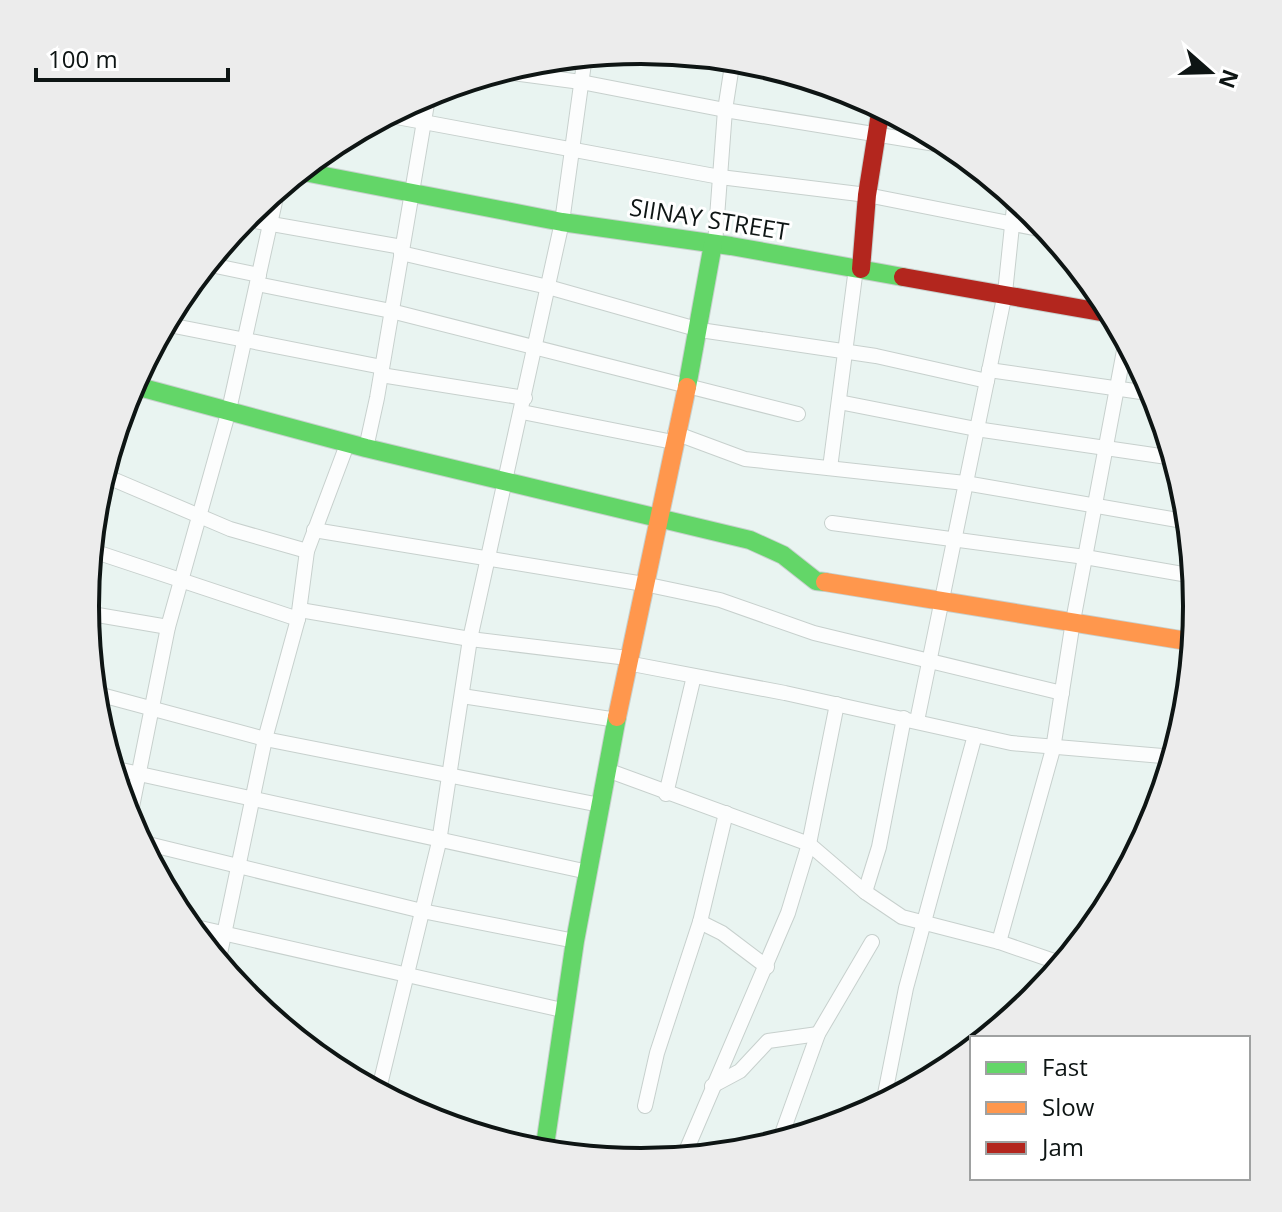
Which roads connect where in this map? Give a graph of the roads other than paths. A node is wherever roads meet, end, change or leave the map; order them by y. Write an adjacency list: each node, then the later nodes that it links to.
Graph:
1 (583, 68): 4 (street)
2 (731, 72): 6 (street)
3 (530, 75): 4 (street)
4 (581, 82): 6 (street); 12 (street)
5 (425, 109): 9 (street)
6 (725, 110): 10 (street); 14 (street)
7 (403, 119): 9 (street)
8 (879, 119): 10 (street)
9 (422, 123): 12 (street); 15 (street)
10 (877, 132): 11 (street); 16 (street)
11 (916, 140)
12 (572, 147): 14 (street); 20 (street)
13 (314, 174): 15 (street, SIINAY STREET)
14 (720, 177): 16 (street); 24 (street)
15 (412, 193): 20 (street, SIINAY STREET); 25 (street)
16 (867, 195): 22 (street); 27 (street)
17 (274, 208): 21 (street)
18 (1013, 213): 22 (street)
19 (260, 221): 21 (street)
20 (562, 222): 24 (street, SIINAY STREET); 29 (street)
21 (271, 223): 25 (street); 28 (street)
22 (1012, 224): 23 (street); 30 (street)
23 (1028, 227)
24 (714, 244): 27 (street, SIINAY STREET); 34 (street)
25 (402, 250): 29 (street); 31 (street)
26 (218, 268): 28 (street)
27 (858, 269): 30 (street, SIINAY STREET); 37 (street)
28 (258, 279): 31 (street); 35 (street)
29 (548, 287): 34 (street); 36 (street)
30 (1005, 293): 32 (street, SIINAY STREET); 40 (street)
31 (391, 311): 36 (street); 39 (street)
32 (1095, 311)
33 (177, 326): 35 (street)
34 (700, 330): 37 (street); 41 (street)
35 (245, 338): 39 (street); 47 (street)
36 (534, 347): 41 (street); 46 (street)
37 (846, 351): 40 (street); 45 (street)
38 (1122, 358): 43 (street)
39 (381, 371): 46 (street); 51 (street)
40 (988, 376): 43 (street); 49 (street)
41 (687, 383): 48 (street); 50 (street)
42 (145, 388): 47 (street)
43 (1116, 389): 44 (street); 52 (street)
44 (1139, 392)
45 (839, 402): 49 (street); 54 (street)
46 (523, 405): 50 (street); 56 (street)
47 (229, 410): 51 (street); 59 (street)
48 (798, 414)
49 (976, 429): 52 (street); 57 (street)
50 (674, 437): 54 (street); 60 (street)
51 (357, 445): 56 (street); 63 (street)
52 (1107, 448): 53 (street); 58 (street)
53 (1162, 456)
54 (830, 468): 57 (street)
55 (114, 480): 59 (street)
56 (505, 481): 60 (street); 68 (street)
57 (965, 483): 58 (street); 64 (street)
58 (1095, 505): 61 (street); 67 (street)
59 (198, 515): 65 (street); 70 (street)
60 (658, 516): 71 (street); 72 (street)
61 (1176, 520)
62 (832, 523): 64 (street)
63 (314, 530): 65 (street); 68 (street)
64 (953, 539): 67 (street); 72 (street)
65 (307, 551): 73 (street)
66 (102, 554): 70 (street)
67 (1085, 557): 69 (street); 75 (street)
68 (486, 559): 71 (street); 77 (street)
69 (1182, 574)
70 (179, 579): 73 (street); 76 (street)
71 (644, 584): 79 (street); 80 (street)
72 (939, 603): 75 (street); 80 (street)
73 (299, 614): 77 (street); 90 (street)
74 (99, 615): 76 (street)
75 (1073, 621): 78 (street); 82 (street)
76 (168, 627): 86 (street)
77 (470, 639): 79 (street); 84 (street)
78 (1182, 640)
79 (628, 661): 81 (street); 87 (street)
80 (929, 663): 82 (street); 88 (street)
81 (694, 676): 85 (street); 97 (street)
82 (1062, 693): 91 (street)
83 (107, 696): 86 (street)
84 (462, 696): 87 (street); 96 (street)
85 (837, 704): 88 (street); 103 (street)
86 (152, 707): 90 (street); 95 (street)
87 (617, 720): 93 (street)
88 (911, 720): 89 (street); 107 (street)
89 (975, 735): 91 (street); 110 (street)
90 (265, 739): 96 (street); 99 (street)
91 (1053, 749): 92 (street); 115 (street)
92 (1162, 756)
93 (607, 770): 97 (street); 100 (street)
94 (125, 771): 95 (street)
95 (140, 775): 98 (street); 99 (street)
96 (451, 777): 100 (street); 102 (street)
97 (666, 794): 101 (street)
98 (135, 798)
99 (255, 802): 102 (street); 105 (street)
100 (600, 805): 106 (street)
101 (726, 813): 103 (street); 109 (street)
102 (439, 842): 106 (street); 108 (street)
103 (809, 844): 107 (street); 118 (street)
104 (155, 846): 105 (street)
105 (241, 868): 108 (street); 112 (street)
106 (588, 872): 113 (street)
107 (865, 892): 110 (street)
108 (422, 911): 113 (street); 119 (street)
109 (700, 922): 118 (street); 125 (street)
110 (926, 923): 115 (street); 124 (street)
111 (206, 929): 112 (street)
112 (226, 934): 116 (street); 119 (street)
113 (575, 941): 120 (street)
114 (872, 942): 121 (street)
115 (999, 942): 117 (street)
116 (222, 949)
117 (1051, 960)
118 (767, 967): 123 (street)
119 (408, 973): 120 (street); 122 (street)
120 (562, 1010): 127 (street)
121 (818, 1034): 123 (street); 126 (street)
122 (381, 1081)
123 (712, 1086): 128 (street)
124 (886, 1089)
125 (645, 1106)
126 (784, 1129)
127 (546, 1140)
128 (688, 1146)

